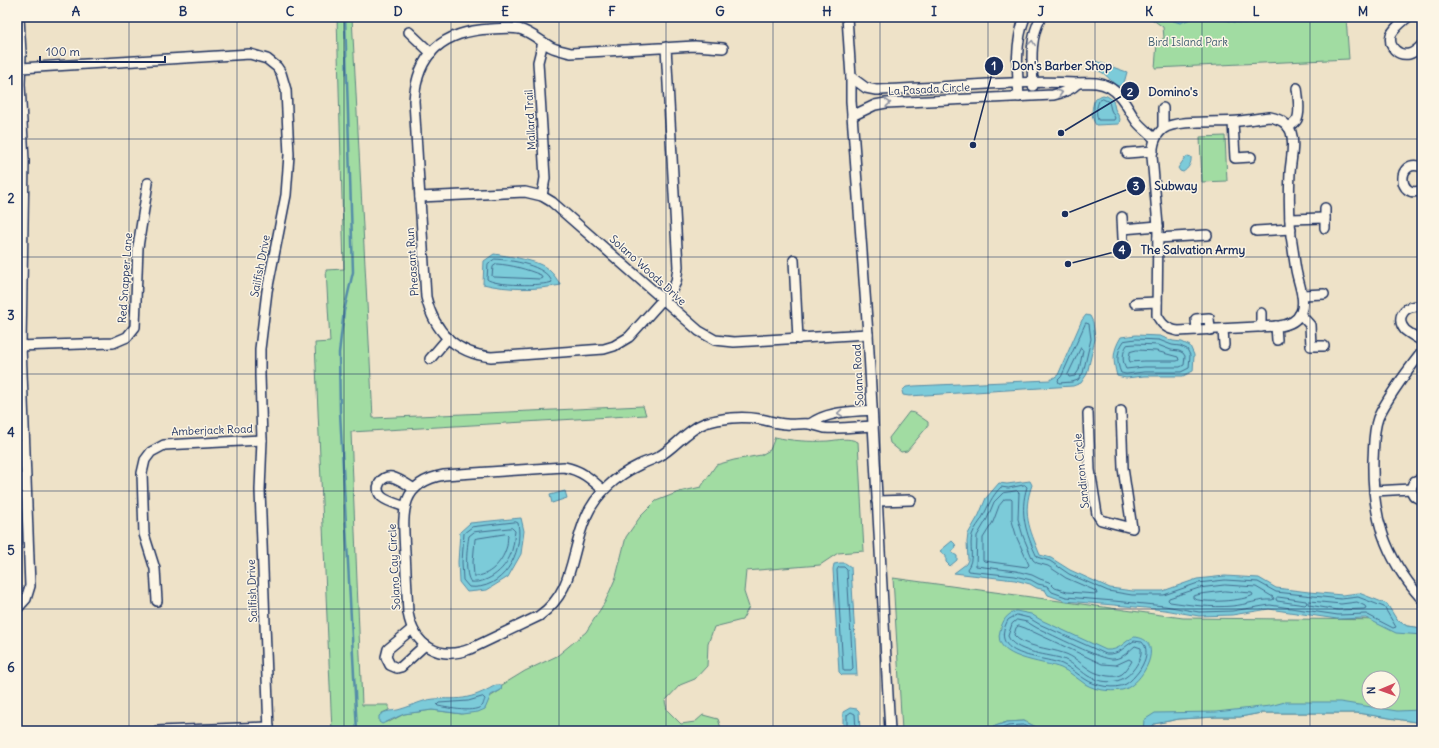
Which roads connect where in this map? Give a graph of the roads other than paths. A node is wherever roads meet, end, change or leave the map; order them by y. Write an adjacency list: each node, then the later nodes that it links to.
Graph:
1 (20, 17): 12 (street)
2 (846, 17): 13 (street, Solana Road)
3 (1025, 17): 15 (street)
4 (1041, 17): 14 (street, one-way to 4)
5 (1408, 17): 8 (street)
6 (409, 32): 11 (street)
7 (543, 42): 9 (street, Pheasant Run); 11 (street, Pheasant Run); 32 (street, Mallard Trail)
8 (1422, 45)
9 (666, 47): 10 (street); 48 (street, Pheasant Run)
10 (723, 48)
11 (430, 53): 33 (street, Pheasant Run)
12 (21, 68): 41 (street); 72 (street, Sailfish Drive)
13 (851, 77): 15 (street, La Pasada Circle); 21 (street, Solana Road)
14 (1033, 82): 15 (street, La Pasada Circle); 16 (street, La Pasada Circle); 18 (street)
15 (1018, 83): 19 (street)
16 (1078, 83): 18 (street, La Pasada Circle, one-way to 16); 25 (street, La Pasada Circle)
17 (1297, 88): 23 (street)
18 (1033, 96): 19 (street, La Pasada Circle)
19 (1019, 97): 21 (street, La Pasada Circle, one-way to 19)
20 (1163, 108): 24 (street)
21 (852, 116): 57 (street, Solana Road)
22 (1233, 122): 23 (street); 24 (street); 28 (street)
23 (1286, 124): 35 (street)
24 (1163, 128): 25 (street)
25 (1155, 139): 26 (street)
26 (1152, 151): 27 (street); 36 (street)
27 (1127, 153)
28 (1251, 157)
29 (1422, 167): 31 (street)
30 (148, 183): 63 (street, Red Snapper Lane)
31 (1422, 190)
32 (542, 196): 33 (street, Solano Woods Drive); 48 (street, Solano Woods Drive)
33 (420, 197): 58 (street, Pheasant Run)
34 (1122, 218): 38 (street)
35 (1290, 219): 37 (street); 39 (street)
36 (1158, 226): 38 (street); 44 (street)
37 (1325, 228)
38 (1123, 229): 43 (street)
39 (1291, 229): 40 (street); 47 (street)
40 (1256, 231)
41 (19, 232): 63 (street)
42 (1207, 235): 44 (street)
43 (1123, 238)
44 (1158, 238): 49 (street)
45 (794, 260): 59 (street)
46 (1324, 294): 47 (street)
47 (1302, 295): 53 (street)
48 (663, 300): 58 (street, Pheasant Run); 59 (street, Solano Woods Drive)
49 (1157, 302): 50 (street); 56 (street)
50 (1135, 303)
51 (1422, 307): 61 (street)
52 (1260, 314): 55 (street)
53 (1300, 314): 54 (street); 64 (street)
54 (1278, 326): 55 (street); 60 (street)
55 (1261, 327): 56 (street)
56 (1224, 329): 62 (street)
57 (868, 334): 59 (street, Solano Woods Drive); 67 (street, Solana Road)
58 (448, 338): 66 (street)
59 (798, 339)
60 (1277, 340)
61 (1422, 341)
62 (1224, 345)
63 (19, 346): 84 (street)
64 (1324, 346)
65 (1422, 352): 77 (street)
66 (430, 359)
67 (872, 410): 70 (street, Solano Cay Circle, one-way to 70); 71 (street, Solana Road)
68 (1121, 411): 69 (street, Sandiron Circle)
69 (1088, 413)
70 (810, 424): 71 (street, Solano Cay Circle); 76 (street, Solano Cay Circle)
71 (873, 426): 80 (street, Solana Road)
72 (262, 440): 83 (street, Amberjack Road); 87 (street, Sailfish Drive)
73 (1422, 479): 75 (street)
74 (414, 489): 76 (street, Solano Cay Circle); 81 (street, Solano Cay Circle); 81 (street)
75 (1411, 489): 77 (street); 78 (street)
76 (603, 490): 86 (street, Solano Cay Circle)
77 (1374, 491): 82 (street)
78 (1422, 499)
79 (910, 500): 80 (street)
80 (877, 501): 89 (street, Solana Road)
81 (405, 507): 85 (street, Solano Cay Circle)
82 (1421, 598)
83 (158, 601)
84 (17, 609)
85 (412, 629): 86 (street, Solano Cay Circle); 86 (street)
86 (425, 645)
87 (269, 729): 88 (street)
88 (157, 731)
89 (890, 731)

